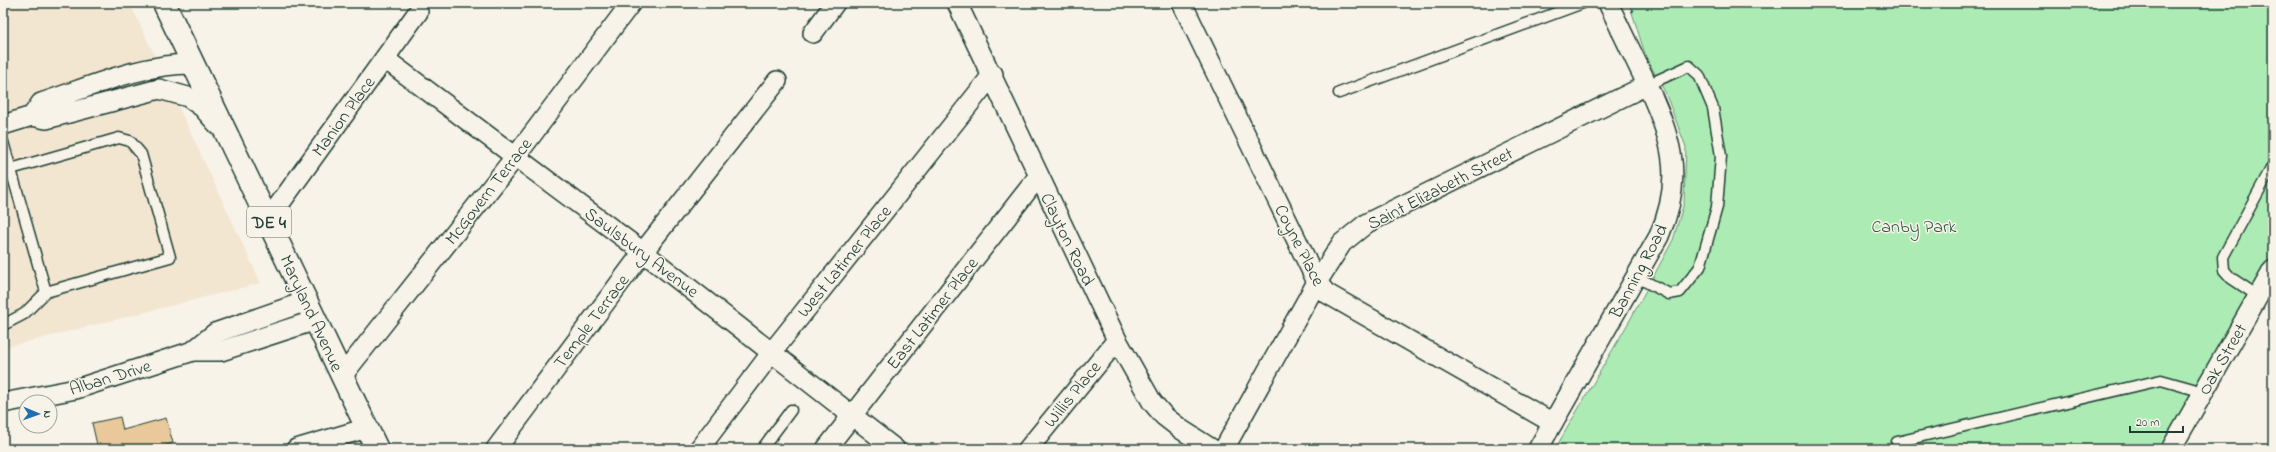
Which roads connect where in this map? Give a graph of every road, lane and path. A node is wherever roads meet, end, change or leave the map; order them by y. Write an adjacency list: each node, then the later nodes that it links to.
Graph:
1 (164, 3): 11 (main road, Maryland Avenue / DE 4)
2 (631, 3): 20 (street, McGovern Terrace)
3 (835, 3): 9 (street)
4 (957, 3): 12 (street, Clayton Road)
5 (1182, 3): 28 (street, Coyne Place)
6 (1582, 3): 15 (lane)
7 (1608, 3): 14 (street, Banning Road)
8 (418, 12): 10 (street, Manion Place)
9 (813, 33)
10 (384, 59): 20 (street, Saulsbury Avenue); 24 (street, Manion Place)
11 (192, 64): 16 (street); 19 (main road, Maryland Avenue / DE 4)
12 (993, 74): 23 (street, Clayton Road); 34 (street, West Latimer Place)
13 (777, 81): 25 (street, Temple Terrace)
14 (1647, 85): 27 (street, Banning Road); 27 (lane); 28 (street, Saint Elizabeth Street)
15 (1339, 93)
16 (32, 116): 17 (street); 19 (street)
17 (3, 125)
18 (3, 142): 22 (lane)
19 (231, 142): 24 (main road, Maryland Avenue / DE 4)
20 (516, 156): 25 (street, Saulsbury Avenue); 35 (street, McGovern Terrace)
21 (2273, 165): 30 (lane)
22 (11, 170): 29 (lane); 29 (lane)
23 (1038, 178): 33 (street, Clayton Road); 39 (street, East Latimer Place)
24 (268, 220): 31 (main road, Maryland Avenue / DE 4)
25 (643, 252): 34 (street, Saulsbury Avenue); 45 (street, Temple Terrace)
26 (2273, 270): 30 (street, Oak Street)
27 (1636, 276): 40 (street, Banning Road)
28 (1317, 282): 40 (street, Coyne Place); 52 (street, Saint Elizabeth Street)
29 (46, 292): 32 (lane)
30 (2266, 300): 36 (street, Oak Street)
31 (311, 311): 35 (main road, Maryland Avenue / DE 4); 37 (street, Alban Drive)
32 (3, 325)
33 (1117, 340): 50 (street, Willis Place); 51 (street, Clayton Road)
34 (772, 352): 39 (street, Saulsbury Avenue); 46 (street, West Latimer Place)
35 (342, 376): 41 (main road, Maryland Avenue / DE 4)
36 (2202, 394): 42 (lane); 54 (street, Oak Street)
37 (3, 403)
38 (791, 410): 47 (lane)
39 (853, 415): 48 (street, East Latimer Place); 49 (street, Saulsbury Avenue)
40 (1553, 423): 53 (street, Banning Road)
41 (367, 428): 43 (street); 44 (main road, Maryland Avenue / DE 4)
42 (1897, 442)
43 (296, 449)
44 (377, 449)
45 (496, 449)
46 (699, 449)
47 (762, 449)
48 (826, 449)
49 (895, 449)
50 (1028, 449)
51 (1212, 449)
52 (1224, 449)
53 (1538, 449)
54 (2171, 449)

